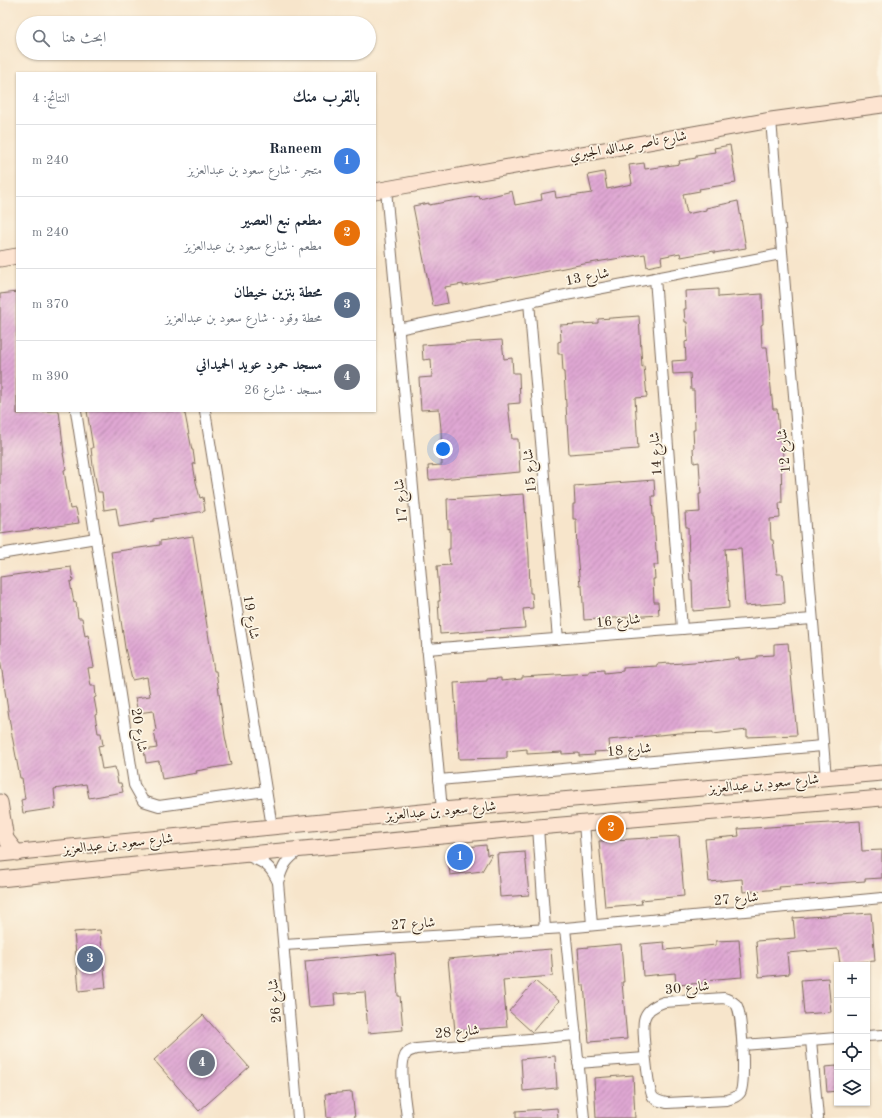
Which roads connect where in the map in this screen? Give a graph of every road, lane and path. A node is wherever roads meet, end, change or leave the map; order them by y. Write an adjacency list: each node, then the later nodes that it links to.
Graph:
1 (882, 105): 2 (main road, شارع ناصر عبدالله الجبري)
2 (771, 120): 3 (main road, شارع ناصر عبدالله الجبري); 4 (street, شارع 12)
3 (380, 190): 9 (street, شارع 17)
4 (782, 254): 7 (street, شارع 13); 14 (street, شارع 12)
5 (16, 256): 6 (main road)
6 (0, 259)
7 (655, 278): 8 (street, شارع 13); 15 (street, شارع 14)
8 (529, 302): 9 (street, شارع 13); 16 (street, شارع 15)
9 (398, 329): 17 (street, شارع 17)
10 (76, 412): 12 (street, شارع 20)
11 (205, 412): 22 (street, شارع 19)
12 (96, 538): 13 (street); 22 (street, شارع 20)
13 (0, 554)
14 (812, 619): 15 (street, شارع 16); 18 (street, شارع 12)
15 (682, 629): 16 (street, شارع 16)
16 (558, 639): 17 (street, شارع 16)
17 (427, 649): 21 (street, شارع 17)
18 (822, 746): 20 (street, شارع 12); 21 (street, شارع 18)
19 (882, 773): 20 (main road, شارع سعود بن عبدالعزيز)
20 (826, 778): 23 (main road, شارع سعود بن عبدالعزيز)
21 (439, 780): 27 (street, شارع 17)
22 (266, 791): 31 (street, شارع 19)
23 (648, 793): 24 (main road, شارع سعود بن عبدالعزيز); 28 (main road)
24 (621, 795): 27 (main road, شارع سعود بن عبدالعزيز); 29 (main road)
25 (882, 798): 28 (main road, شارع سعود بن عبدالعزيز)
26 (0, 802): 35 (main road)
27 (442, 810): 31 (main road, شارع سعود بن عبدالعزيز)
28 (648, 818): 29 (main road, شارع سعود بن عبدالعزيز)
29 (616, 821): 30 (main road, شارع سعود بن عبدالعزيز)
30 (584, 823): 32 (main road, شارع سعود بن عبدالعزيز); 45 (street)
31 (272, 827): 33 (main road, شارع سعود بن عبدالعزيز)
32 (538, 827): 36 (main road, شارع سعود بن عبدالعزيز); 47 (street)
33 (161, 838): 34 (main road, شارع سعود بن عبدالعزيز); 40 (main road)
34 (132, 842): 37 (main road, شارع سعود بن عبدالعزيز); 41 (main road)
35 (3, 844): 37 (main road)
36 (300, 850): 39 (main road, شارع سعود بن عبدالعزيز); 43 (street, شارع 26)
37 (17, 852): 38 (main road, شارع سعود بن عبدالعزيز)
38 (0, 854)
39 (246, 855): 40 (main road, شارع سعود بن عبدالعزيز); 43 (street, شارع 26)
40 (165, 862): 41 (main road, شارع سعود بن عبدالعزيز)
41 (132, 866): 42 (main road, شارع سعود بن عبدالعزيز)
42 (0, 879)
43 (278, 882): 48 (street, شارع 26)
44 (882, 898): 45 (street, شارع 27)
45 (592, 925): 46 (street, شارع 27)
46 (565, 928): 47 (street, شارع 27); 49 (street)
47 (545, 929): 48 (street, شارع 27)
48 (284, 945): 57 (street, شارع 26)
49 (576, 1035): 56 (street); 58 (street, شارع 28)
50 (882, 1035): 51 (street)
51 (870, 1036)
52 (834, 1038): 53 (street)
53 (811, 1040): 54 (street); 60 (street)
54 (742, 1045): 55 (street, شارع 30); 55 (street, شارع 30)
55 (646, 1058): 56 (street)
56 (578, 1063): 59 (street)
57 (298, 1118)
58 (407, 1118)
59 (584, 1118)
60 (818, 1118)

